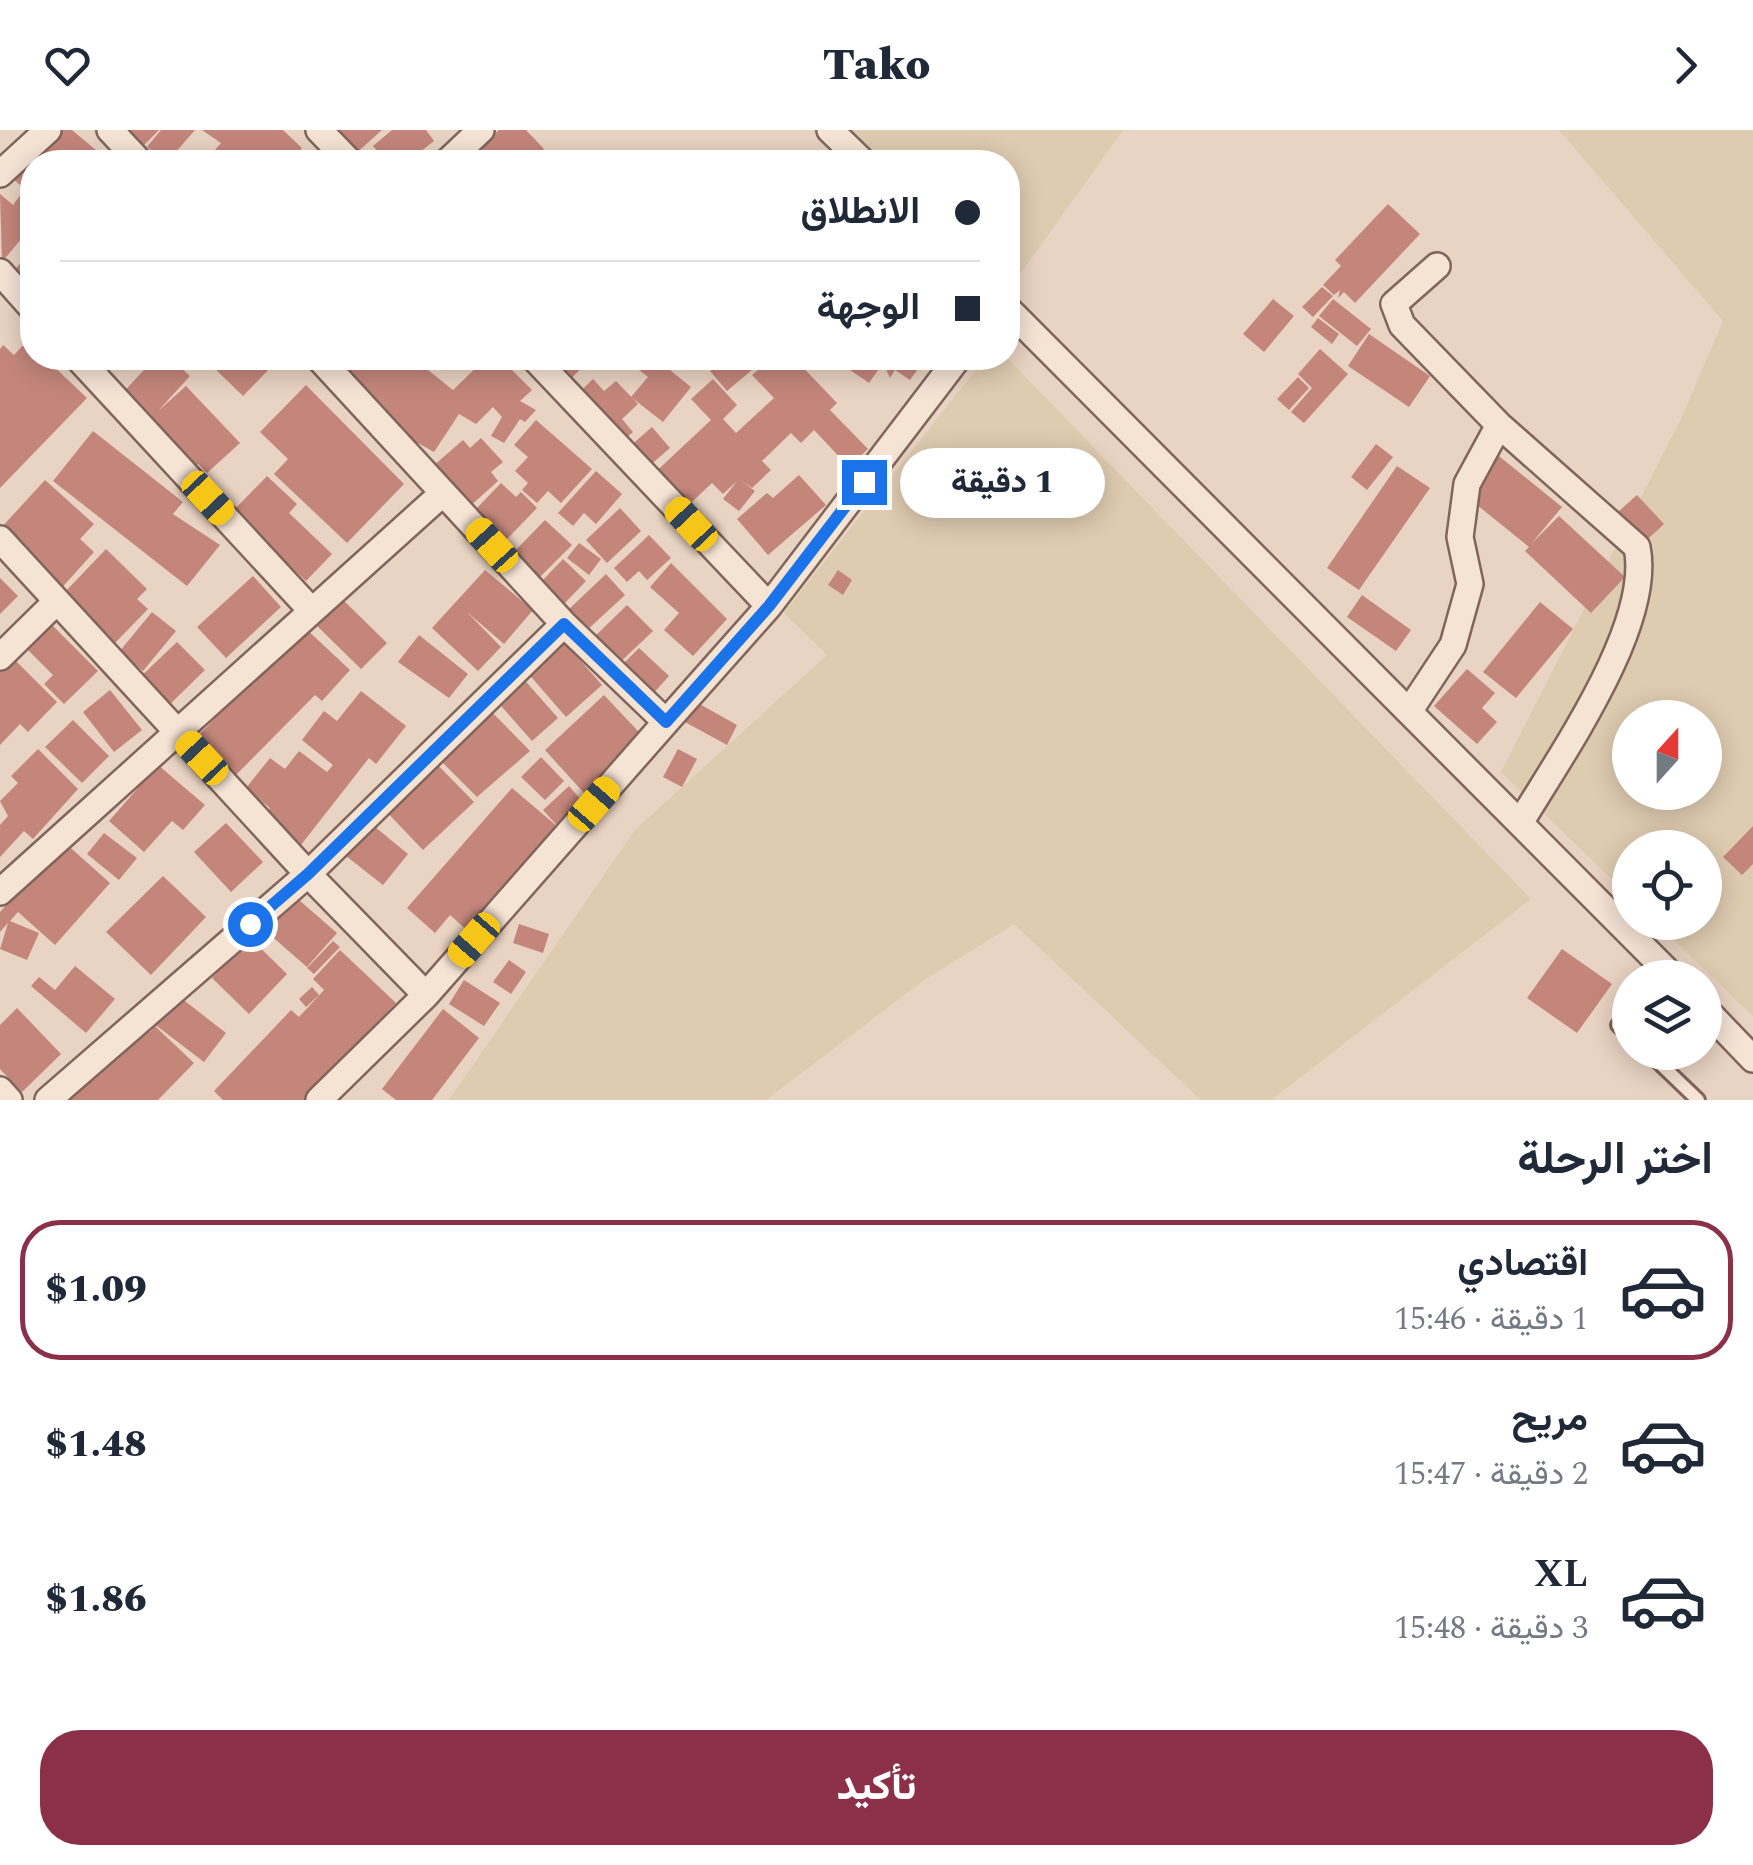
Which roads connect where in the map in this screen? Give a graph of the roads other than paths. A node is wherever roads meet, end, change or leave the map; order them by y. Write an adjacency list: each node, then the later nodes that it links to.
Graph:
1 (48, 130): 6 (street)
2 (110, 130): 7 (street)
3 (319, 130): 8 (street)
4 (482, 130): 9 (street)
5 (830, 130): 10 (street)
6 (26, 150)
7 (129, 150)
8 (338, 150)
9 (460, 150)
10 (850, 150)
11 (20, 156): 12 (street)
12 (0, 174)
13 (1437, 266): 21 (street)
14 (0, 272): 15 (street)
15 (20, 294)
16 (1020, 321): 29 (street)
17 (89, 370): 26 (street)
18 (330, 370): 22 (street)
19 (545, 370): 25 (street)
20 (949, 370): 25 (street)
21 (1499, 426): 29 (street); 32 (street)
22 (443, 492): 26 (street); 27 (street)
23 (0, 539): 24 (street)
24 (57, 602): 28 (street); 31 (street)
25 (769, 606): 30 (street)
26 (311, 610): 31 (street)
27 (564, 624): 30 (street); 33 (street)
28 (0, 657)
29 (1410, 710): 32 (street)
30 (666, 722): 36 (street)
31 (175, 729): 33 (street); 34 (street)
32 (1522, 820): 35 (street)
33 (308, 874): 36 (street); 42 (street)
34 (0, 892)
35 (1657, 960)
36 (426, 995): 43 (street)
37 (1722, 1027): 38 (street)
38 (1753, 1059)
39 (1667, 1070): 44 (lane)
40 (0, 1090): 41 (street)
41 (9, 1100)
42 (48, 1100)
43 (319, 1100)
44 (1698, 1100)

